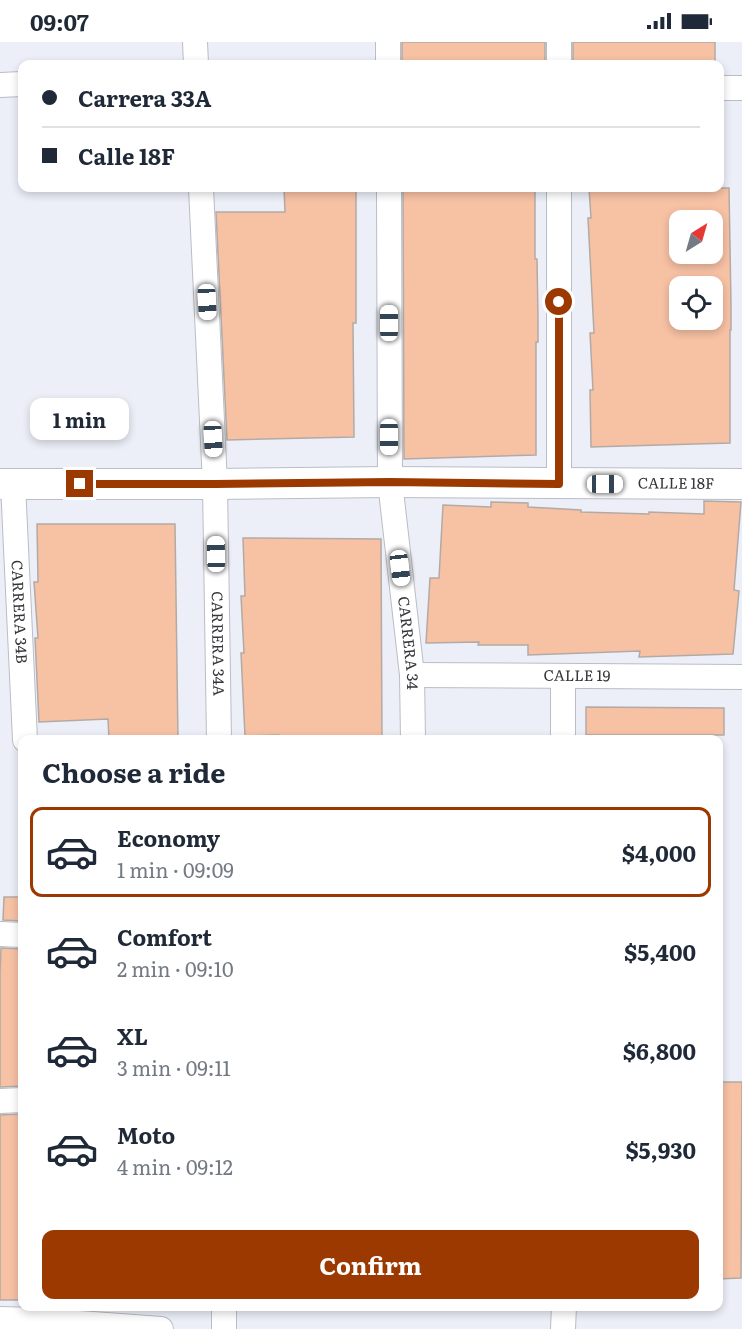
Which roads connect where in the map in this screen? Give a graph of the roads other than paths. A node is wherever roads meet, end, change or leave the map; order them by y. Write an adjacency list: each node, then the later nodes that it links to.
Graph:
1 (195, 42): 4 (street)
2 (388, 42): 5 (street)
3 (559, 42): 6 (street)
4 (196, 60)
5 (388, 60)
6 (559, 60)
7 (18, 84): 8 (street)
8 (0, 85)
9 (724, 88): 10 (street)
10 (742, 88)
11 (201, 192): 16 (street, CARRERA 34A)
12 (389, 192): 14 (street, CARRERA 34)
13 (559, 192): 17 (street)
14 (390, 482): 16 (street, CALLE 18F); 17 (street, CALLE 18F); 19 (street, CARRERA 34)
15 (7, 484): 16 (street, CALLE 18F); 22 (street, CARRERA 34B)
16 (215, 484): 23 (street, CARRERA 34A)
17 (559, 484): 18 (street, CALLE 18F)
18 (742, 484)
19 (412, 675): 20 (street, CALLE 19); 24 (street, CARRERA 34)
20 (563, 676): 21 (street, CALLE 19); 25 (street)
21 (742, 677)
22 (24, 735)
23 (219, 735)
24 (412, 735)
25 (563, 735)
26 (0, 934): 27 (street)
27 (18, 935)
28 (18, 1100): 29 (street)
29 (0, 1101)
30 (224, 1311): 35 (street)
31 (564, 1311): 36 (street)
32 (38, 1318): 33 (street); 34 (street)
33 (0, 1319)
34 (161, 1329)
35 (224, 1329)
36 (563, 1329)

